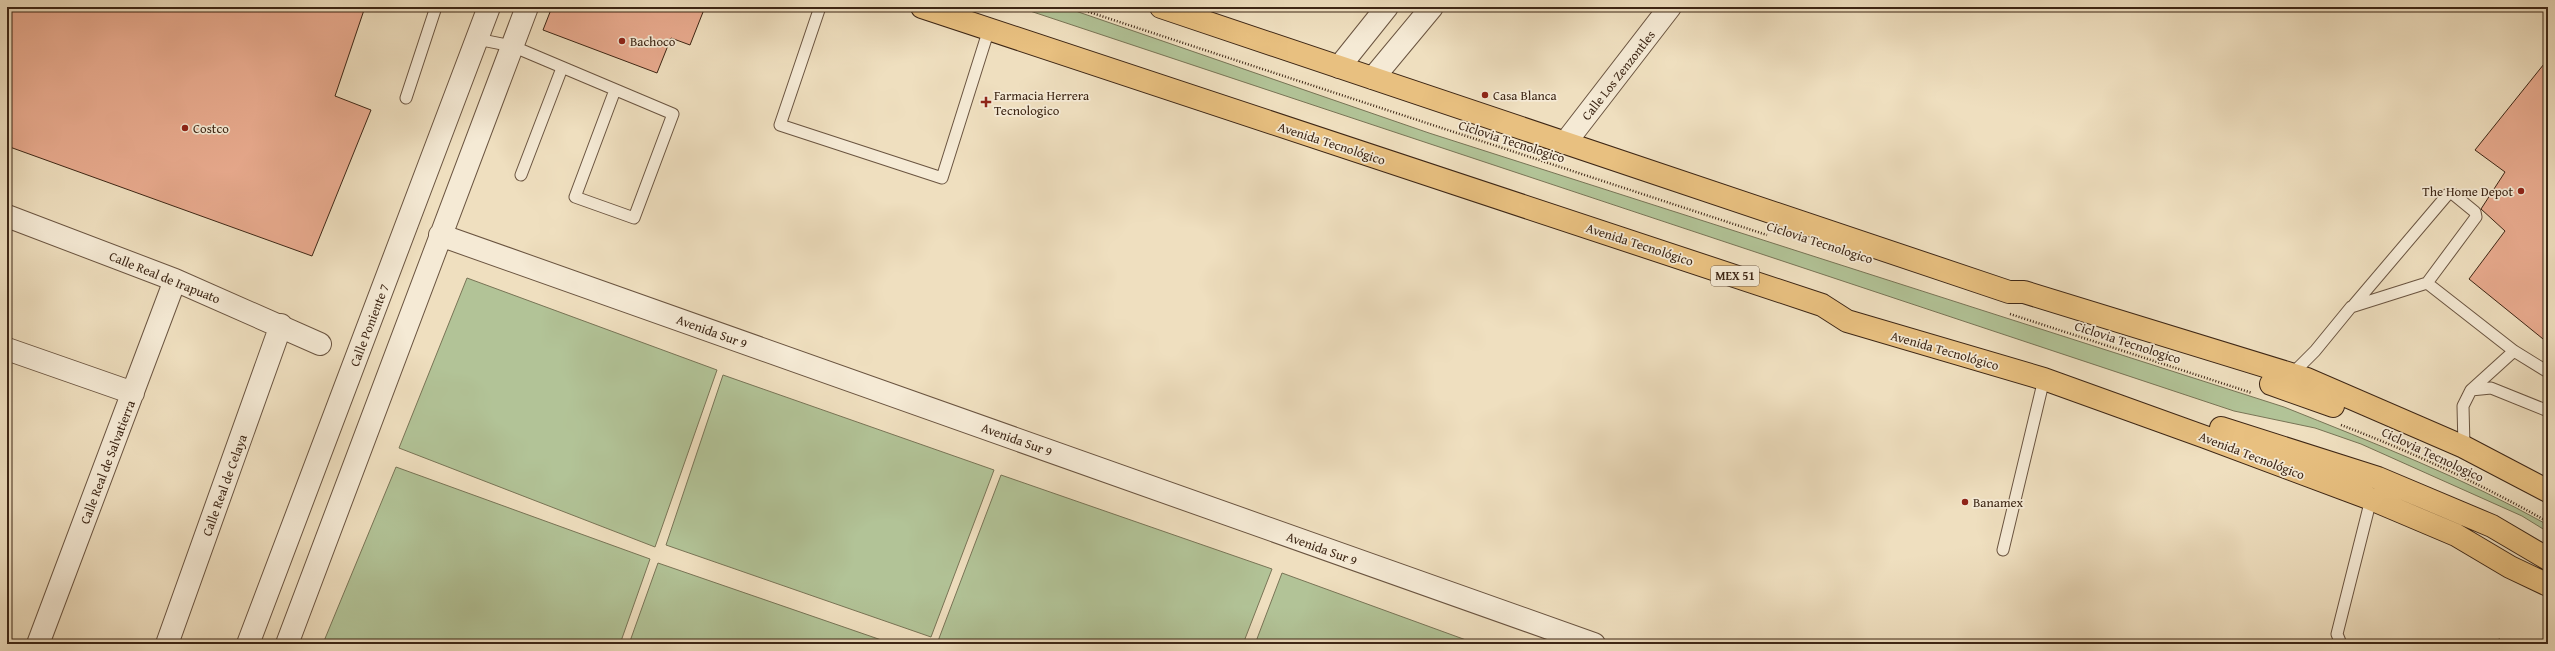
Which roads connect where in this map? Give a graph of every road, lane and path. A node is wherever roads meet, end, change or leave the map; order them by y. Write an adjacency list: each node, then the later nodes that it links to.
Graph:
1 (436, 7): 19 (lane)
2 (489, 7): 13 (street, Calle Poniente 7)
3 (527, 7): 14 (street)
4 (820, 7): 12 (lane)
5 (922, 7): 11 (main road, Avenida Tecnológico / MEX 51)
6 (1074, 7): 24 (path, Ciclovia Tecnologico)
7 (1161, 7): 15 (main road)
8 (1387, 7): 15 (street)
9 (1432, 7): 17 (street)
10 (1670, 7): 20 (street, Calle Los Zenzontles)
11 (950, 12): 12 (main road, Avenida Tecnológico / MEX 51)
12 (989, 29): 28 (main road, Avenida Tecnológico / MEX 51)
13 (477, 39): 14 (lane); 53 (street, Calle Poniente 7)
14 (512, 46): 16 (lane); 23 (street)
15 (1339, 67): 17 (main road)
16 (562, 68): 18 (lane); 21 (lane)
17 (1373, 78): 20 (main road)
18 (615, 90): 18 (lane)
19 (406, 98)
20 (1565, 143): 27 (main road)
21 (521, 175)
22 (7, 216): 25 (street, Calle Real de Irapuato)
23 (440, 235): 54 (street); 55 (street, Avenida Sur 9)
24 (1774, 237)
25 (175, 280): 31 (street, Calle Real de Irapuato); 39 (street, Calle Real de Salvatierra)
26 (2427, 283): 29 (lane); 29 (lane); 33 (lane)
27 (2009, 292): 36 (main road); 46 (main road)
28 (1822, 304): 37 (main road, Avenida Tecnológico / MEX 51); 49 (main road)
29 (2351, 307): 36 (lane)
30 (2002, 312): 40 (path, Ciclovia Tecnologico)
31 (281, 325): 32 (street, Calle Real de Irapuato); 52 (street, Calle Real de Celaya)
32 (320, 344)
33 (2514, 351): 35 (lane); 38 (lane)
34 (8, 353): 39 (street)
35 (2548, 372)
36 (2290, 375): 43 (main road)
37 (2044, 379): 45 (main road, Avenida Tecnológico / MEX 51); 48 (lane)
38 (2471, 390): 41 (lane); 43 (lane)
39 (133, 393): 51 (street, Calle Real de Salvatierra)
40 (2260, 396)
41 (2548, 411)
42 (2335, 423): 47 (path, Ciclovia Tecnologico)
43 (2464, 447): 44 (main road)
44 (2548, 491)
45 (2371, 499): 50 (main road, Avenida Tecnológico / MEX 51); 56 (lane)
46 (2548, 506)
47 (2548, 522)
48 (2003, 550)
49 (2548, 559)
50 (2548, 585)
51 (38, 644)
52 (167, 644)
53 (248, 644)
54 (287, 644)
55 (1594, 644)
56 (2341, 644)

